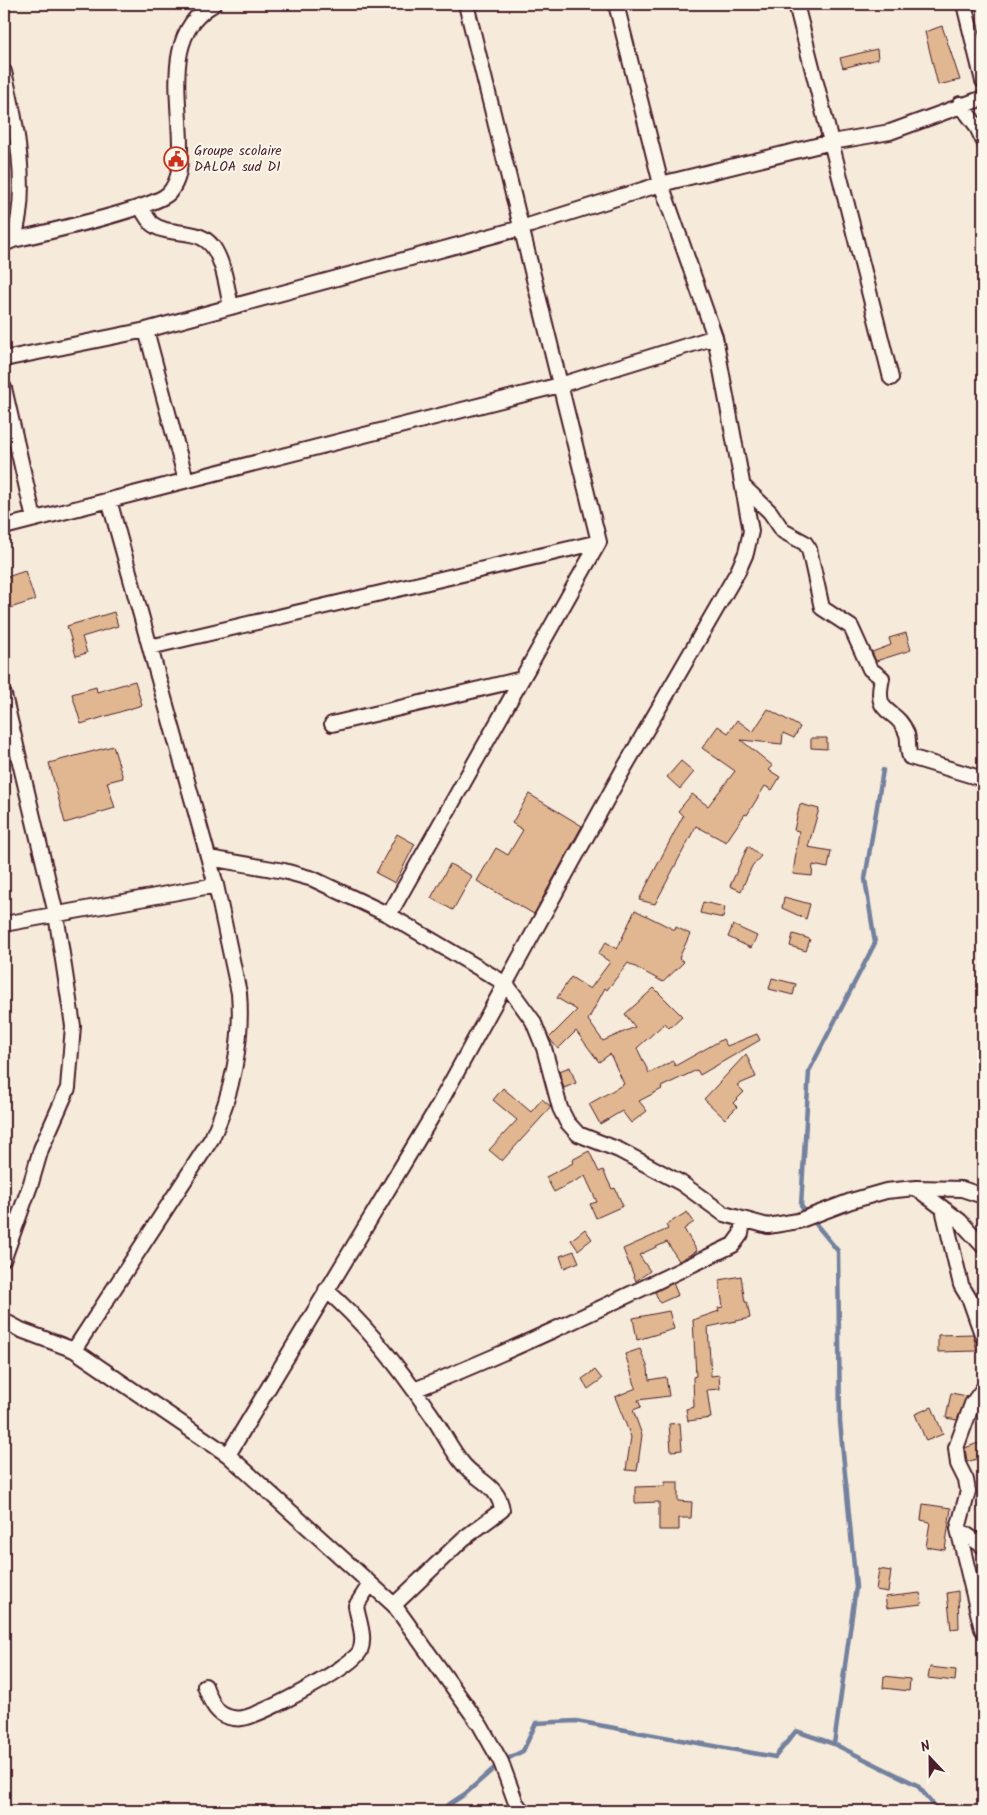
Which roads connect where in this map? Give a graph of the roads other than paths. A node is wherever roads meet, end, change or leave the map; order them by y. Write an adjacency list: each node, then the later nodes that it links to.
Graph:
1 (214, 4): 13 (street)
2 (466, 4): 14 (street)
3 (616, 4): 12 (street)
4 (796, 4): 11 (street)
5 (964, 4): 7 (street)
6 (4, 72): 15 (street)
7 (983, 81)
8 (983, 98): 9 (street)
9 (960, 104): 10 (street); 11 (street)
10 (983, 140)
11 (832, 142): 12 (street); 20 (street)
12 (661, 184): 14 (street); 18 (street)
13 (141, 208): 15 (street); 16 (street)
14 (522, 228): 16 (street); 21 (street)
15 (9, 242)
16 (231, 307): 17 (street)
17 (146, 330): 19 (street); 23 (street)
18 (715, 337): 21 (street); 24 (street)
19 (4, 360)
20 (891, 378)
21 (560, 385): 23 (street); 28 (street)
22 (4, 388): 26 (street)
23 (186, 480): 25 (street)
24 (745, 488): 33 (street); 39 (street)
25 (110, 500): 26 (street); 29 (street)
26 (34, 519): 27 (street)
27 (4, 527)
28 (599, 542): 29 (street); 30 (street)
29 (150, 647): 34 (street)
30 (522, 680): 32 (street); 37 (street)
31 (4, 695): 36 (street)
32 (332, 724)
33 (983, 779)
34 (209, 858): 35 (street); 37 (street)
35 (216, 885): 36 (street); 49 (street)
36 (56, 914): 38 (street); 45 (street)
37 (389, 915): 39 (street)
38 (4, 924)
39 (506, 984): 43 (street); 46 (street)
40 (916, 1188): 41 (street); 42 (street); 43 (street)
41 (983, 1196)
42 (943, 1209): 44 (street); 48 (street)
43 (743, 1221): 51 (street)
44 (983, 1246)
45 (4, 1258)
46 (326, 1290): 51 (street); 52 (street)
47 (4, 1321): 49 (street)
48 (983, 1337)
49 (74, 1350): 52 (street)
50 (983, 1389): 53 (street)
51 (414, 1390): 56 (street)
52 (228, 1455): 55 (street)
53 (958, 1529): 54 (street); 57 (street)
54 (983, 1546)
55 (370, 1584): 56 (street); 58 (street)
56 (394, 1605): 59 (street)
57 (982, 1629)
58 (205, 1686)
59 (522, 1811)

